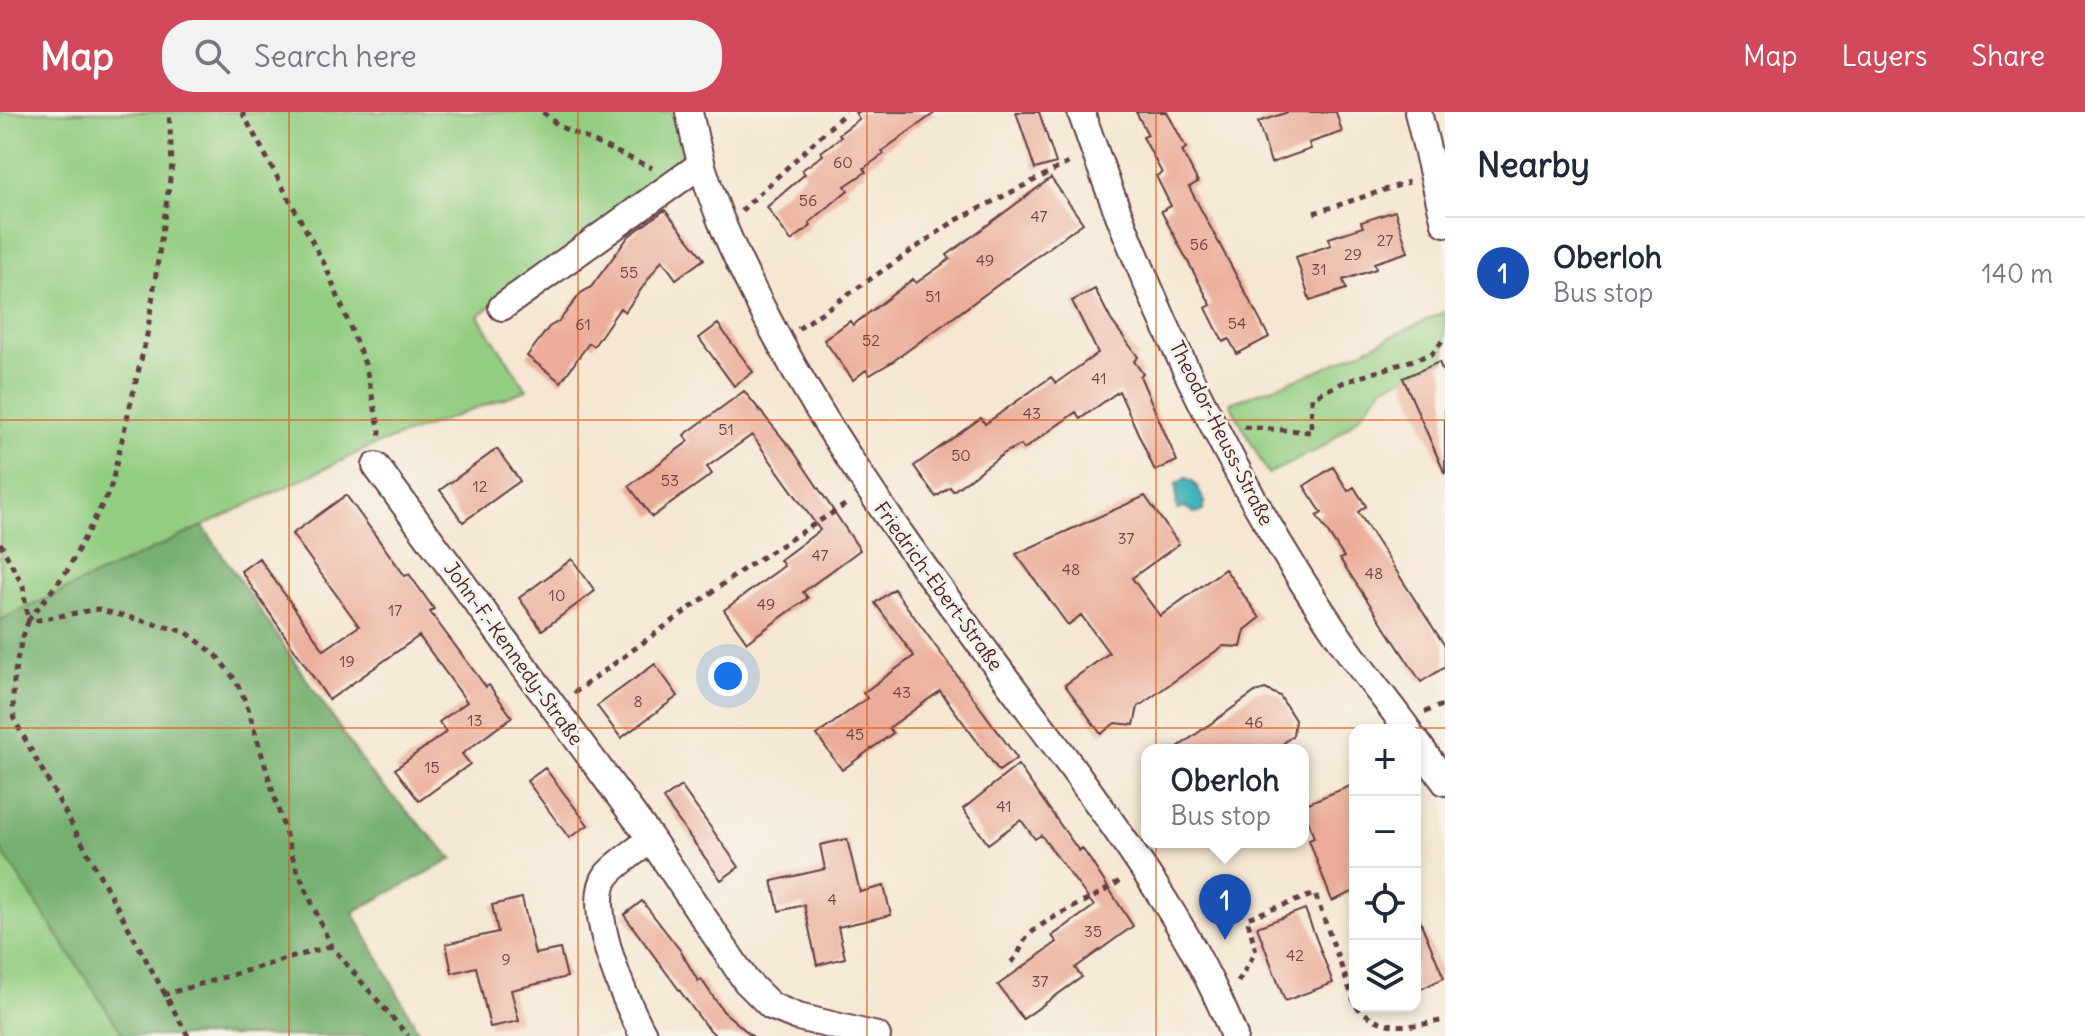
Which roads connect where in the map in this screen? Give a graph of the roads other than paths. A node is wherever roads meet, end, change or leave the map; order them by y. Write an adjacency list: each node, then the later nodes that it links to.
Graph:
1 (689, 112): 4 (street, Friedrich-Ebert-Straße)
2 (1081, 112): 8 (street, Theodor-Heuss-Straße)
3 (1418, 112): 5 (street)
4 (690, 172): 6 (street); 12 (street, Friedrich-Ebert-Straße)
5 (1445, 223)
6 (502, 307)
7 (376, 466): 11 (street, John-F.-Kennedy-Straße)
8 (1404, 724)
9 (1421, 748): 10 (street)
10 (1445, 782)
11 (651, 839): 13 (street); 14 (street, John-F.-Kennedy-Straße)
12 (1230, 1024)
13 (644, 1036)
14 (877, 1036)

